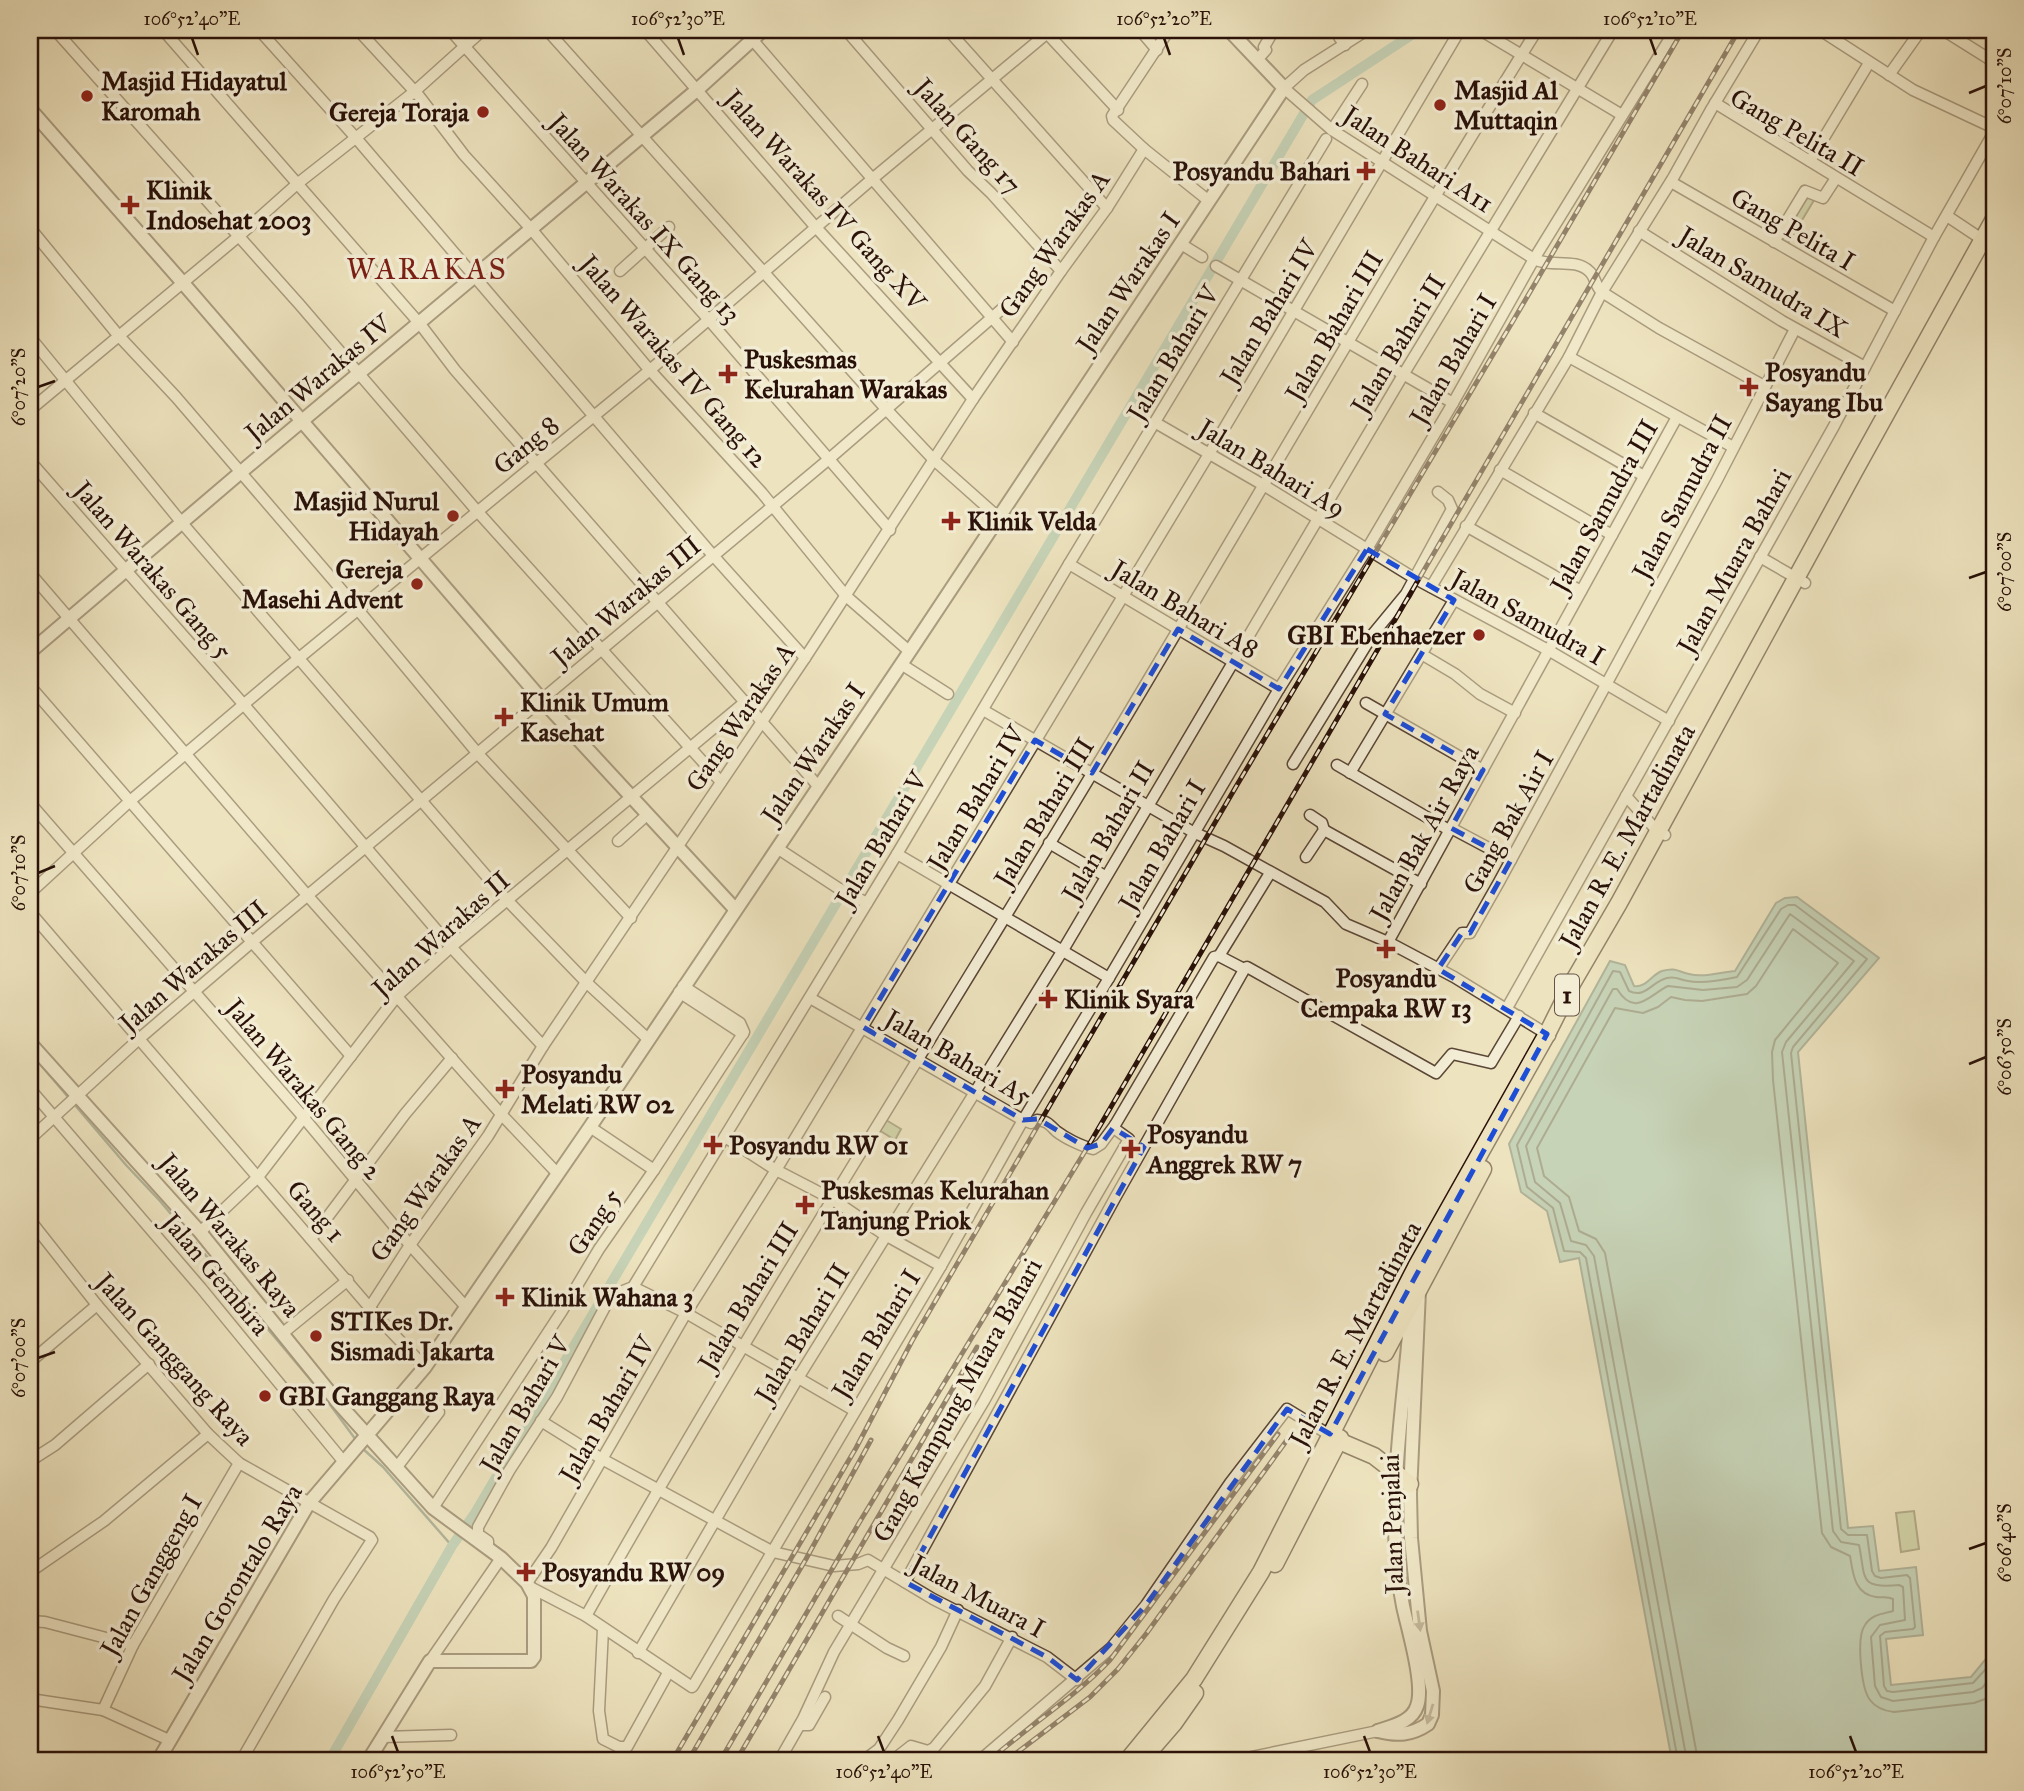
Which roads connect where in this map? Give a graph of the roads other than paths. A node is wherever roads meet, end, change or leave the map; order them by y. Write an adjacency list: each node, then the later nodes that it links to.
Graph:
1 (55, 30): 71 (street)
2 (163, 30): 58 (street)
3 (259, 30): 51 (street)
4 (358, 30): 41 (street, Jalan Warakas IV Gang 12)
5 (450, 30): 30 (street, Jalan Warakas IX Gang 13)
6 (483, 30): 30 (street)
7 (547, 30): 50 (street)
8 (645, 30): 40 (street, Jalan Warakas IV Gang XV)
9 (763, 30): 27 (street, Jalan Warakas IV)
10 (846, 30): 47 (street, Jalan Gang 17)
11 (948, 30): 37 (street)
12 (1140, 30): 31 (street)
13 (1169, 30): 31 (street)
14 (1340, 30): 29 (street)
15 (1367, 30): 29 (street)
16 (1480, 30): 32 (street)
17 (1537, 30): 32 (street, Jalan Bahari III)
18 (1613, 30): 39 (street, Jalan Bahari II)
19 (1675, 30): 46 (street, Jalan Bahari I)
20 (1759, 30): 43 (street)
21 (1820, 30): 35 (street)
22 (1921, 30): 36 (street)
23 (1943, 30): 34 (street)
24 (1047, 31): 37 (street, Gang 8); 45 (street)
25 (1231, 31): 33 (street)
26 (1460, 31): 54 (street, Jalan Bahari IV)
27 (748, 34): 40 (street, Jalan Warakas IV); 56 (street)
28 (1271, 35): 33 (street)
29 (1345, 45): 42 (street)
30 (464, 46): 41 (street); 59 (street, Jalan Warakas IX Gang 13)
31 (1157, 50): 45 (street)
32 (1522, 56): 39 (street); 60 (street, Jalan Bahari III)
33 (1257, 60): 42 (street)
34 (1994, 62)
35 (1869, 63): 36 (street); 53 (street)
36 (1889, 75): 48 (street)
37 (992, 80): 47 (street, Gang 8); 62 (street)
38 (1362, 84): 49 (street, Jalan Bahari V)
39 (1577, 88): 46 (street); 69 (street, Jalan Bahari II)
40 (698, 89): 50 (street, Jalan Warakas IV); 66 (street, Jalan Warakas IV Gang XV)
41 (414, 92): 51 (street); 68 (street, Jalan Warakas IV Gang 12)
42 (1288, 92): 49 (street, Jalan Bahari A11); 61 (street, Jalan Warakas I)
43 (1715, 103): 53 (street, Gang Pelita II); 57 (street, Gang Pelita II)
44 (30, 109): 85 (street)
45 (1118, 110): 52 (street)
46 (1622, 115): 78 (street, Jalan Bahari I)
47 (932, 129): 56 (street, Gang 8); 81 (street, Jalan Gang 17)
48 (1994, 130): 63 (street, Jalan Muara Bahari)
49 (1328, 131): 54 (street, Jalan Bahari A11); 84 (street, Jalan Bahari V)
50 (640, 136): 59 (street, Jalan Warakas IV); 82 (street)
51 (356, 138): 58 (street); 83 (street)
52 (1144, 149): 61 (street); 62 (street, Gang Warakas A)
53 (1810, 161): 55 (street, Gang Pelita II)
54 (1381, 163): 60 (street, Jalan Bahari A11); 88 (street, Jalan Bahari IV)
55 (1836, 178): 72 (street, Gang Pelita II); 74 (street)
56 (870, 180): 66 (street, Gang 8); 90 (street)
57 (1671, 182): 70 (street, Gang Pelita II); 74 (street, Gang Pelita I)
58 (297, 184): 71 (street); 92 (street)
59 (586, 184): 68 (street, Jalan Warakas IV); 76 (street, Jalan Warakas IX Gang 13)
60 (1434, 196): 69 (street, Jalan Bahari A11); 97 (street, Jalan Bahari III)
61 (1209, 201): 75 (street, Jalan Warakas I)
62 (1107, 208): 81 (street, Gang Warakas A)
63 (1947, 216): 72 (street, Jalan Muara Bahari); 73 (street)
64 (1994, 219): 73 (highway, Jalan R. E. Martadinata / 1)
65 (669, 227): 76 (street)
66 (816, 227): 82 (street, Gang 8); 99 (street, Jalan Warakas IV Gang XV)
67 (30, 228): 94 (street)
68 (532, 230): 83 (street, Jalan Warakas IV); 101 (street, Jalan Warakas IV Gang 12)
69 (1490, 230): 78 (street, Jalan Bahari A11); 103 (street, Jalan Bahari II)
70 (1639, 231): 86 (street, Gang Pelita II); 93 (street, Jalan Samudra IX)
71 (239, 236): 85 (street); 102 (street)
72 (1934, 237): 89 (street, Jalan Muara Bahari)
73 (1989, 238): 142 (highway, Jalan R. E. Martadinata / 1)
74 (1774, 242): 89 (street, Gang Pelita I)
75 (1181, 244): 77 (street); 128 (street, Jalan Warakas I)
76 (645, 249): 80 (street); 91 (street, Jalan Warakas IX Gang 13)
77 (1202, 257)
78 (1534, 260): 86 (street); 107 (street, Jalan Bahari I)
79 (1216, 266): 84 (street)
80 (620, 271)
81 (1060, 271): 96 (street, Gang Warakas A)
82 (764, 272): 91 (street, Gang 8); 108 (street)
83 (475, 278): 92 (street, Jalan Warakas IV); 111 (street)
84 (1242, 281): 88 (street); 114 (street, Jalan Bahari V)
85 (183, 283): 94 (street); 113 (street)
86 (1601, 292): 98 (street, Gang Pelita II); 105 (street)
87 (1010, 302): 90 (street, Jalan Warakas III)
88 (1294, 310): 97 (street); 116 (street, Jalan Bahari IV)
89 (1895, 311): 100 (street, Jalan Muara Bahari)
90 (992, 317): 96 (street); 99 (street, Jalan Warakas III)
91 (709, 320): 101 (street, Gang 8); 117 (street, Jalan Warakas IX Gang 13)
92 (420, 324): 102 (street, Jalan Warakas IV); 120 (street)
93 (1795, 329): 100 (street, Jalan Samudra IX); 105 (street, Jalan Samudra II)
94 (118, 335): 104 (street); 122 (street)
95 (30, 337): 104 (street)
96 (1013, 342): 106 (street, Gang Warakas A)
97 (1349, 343): 103 (street); 124 (street, Jalan Bahari III)
98 (1569, 358): 110 (street, Gang Pelita II); 112 (street)
99 (941, 362): 106 (street, Jalan Warakas IV Gang XV); 108 (street, Jalan Warakas III)
100 (1865, 367): 136 (street, Jalan Muara Bahari)
101 (650, 370): 111 (street, Gang 8); 126 (street, Jalan Warakas IV Gang 12)
102 (360, 374): 113 (street, Jalan Warakas IV); 127 (street)
103 (1403, 375): 107 (street); 129 (street, Jalan Bahari II)
104 (66, 380): 109 (street); 130 (street)
105 (1765, 386): 115 (street, Jalan Samudra II)
106 (973, 399): 118 (street, Gang Warakas A)
107 (1453, 403): 134 (street, Jalan Bahari I)
108 (886, 409): 117 (street, Jalan Warakas III); 118 (street)
109 (30, 410)
110 (1534, 414): 121 (street, Gang Pelita II); 123 (street)
111 (593, 417): 120 (street, Gang 8); 135 (street)
112 (1677, 418): 115 (street); 123 (street, Jalan Samudra III)
113 (302, 421): 122 (street, Jalan Warakas IV); 137 (street)
114 (1156, 423): 116 (street, Jalan Bahari A9); 138 (street, Jalan Bahari V)
115 (1733, 447): 162 (street, Jalan Samudra II)
116 (1209, 454): 124 (street, Jalan Bahari A9); 146 (street, Jalan Bahari IV)
117 (829, 459): 126 (street, Jalan Warakas III); 132 (street, Jalan Warakas IX Gang 13)
118 (934, 460): 128 (street); 132 (street, Gang Warakas A)
119 (30, 461): 139 (street, Jalan Warakas Gang 5)
120 (537, 463): 127 (street, Gang 8); 148 (street)
121 (1500, 470): 131 (street, Gang Pelita II); 133 (street)
122 (241, 472): 130 (street, Jalan Warakas IV); 149 (street)
123 (1644, 476): 133 (street, Jalan Samudra III)
124 (1265, 486): 129 (street, Jalan Bahari A9); 151 (street, Jalan Bahari III)
125 (1438, 492): 141 (street)
126 (772, 505): 135 (street, Jalan Warakas III); 145 (street, Jalan Warakas IV Gang 12)
127 (477, 511): 137 (street, Gang 8); 152 (street)
128 (998, 517): 154 (street, Jalan Warakas I)
129 (1319, 519): 134 (street, Jalan Bahari A9); 159 (street, Jalan Bahari II)
130 (182, 523): 139 (street, Jalan Warakas IV); 157 (street)
131 (1466, 526): 143 (street, Gang Pelita II); 144 (street)
132 (890, 530): 145 (street, Gang Warakas A)
133 (1612, 535): 144 (street, Jalan Samudra III)
134 (1367, 549): 141 (street, Jalan Samudra I); 163 (street, Jalan Bahari I)
135 (712, 555): 148 (street, Jalan Warakas III); 158 (street)
136 (1760, 557): 142 (street); 173 (street, Jalan Muara Bahari)
137 (421, 559): 149 (street, Gang 8); 165 (street)
138 (1069, 564): 146 (street, Jalan Bahari A8); 169 (street, Jalan Bahari V)
139 (126, 571): 150 (street, Jalan Warakas IV); 168 (street, Jalan Warakas Gang 5)
140 (30, 573): 150 (street)
141 (1414, 578): 143 (street, Jalan Samudra I); 178 (street)
142 (1801, 580): 196 (highway, Jalan R. E. Martadinata / 1)
143 (1431, 587): 147 (street, Jalan Samudra I)
144 (1581, 591): 153 (street, Jalan Samudra III)
145 (846, 596): 154 (street, Jalan Warakas IV Gang 12); 158 (street, Gang Warakas A)
146 (1121, 596): 151 (street, Jalan Bahari A8); 174 (street, Jalan Bahari IV)
147 (1454, 600): 153 (street, Jalan Samudra I); 156 (street)
148 (657, 603): 152 (street, Jalan Warakas III); 166 (street)
149 (358, 611): 157 (street, Gang 8); 177 (street)
150 (69, 620): 155 (street, Jalan Warakas IV); 176 (street)
151 (1178, 629): 159 (street, Jalan Bahari A8); 181 (street, Jalan Bahari III)
152 (601, 650): 165 (street, Jalan Warakas III); 175 (street)
153 (1548, 650): 162 (street, Jalan Samudra I); 170 (street, Jalan Bak Air Raya)
154 (909, 651): 160 (street, Jalan Warakas I)
155 (30, 652)
156 (1423, 655): 170 (street); 171 (street)
157 (300, 658): 168 (street, Gang 8); 187 (street)
158 (805, 658): 172 (street, Gang Warakas A)
159 (1232, 662): 163 (street, Jalan Bahari A8); 190 (street, Jalan Bahari II)
160 (901, 664): 164 (street); 184 (street, Jalan Warakas I)
161 (30, 685): 188 (street)
162 (1606, 685): 173 (street, Jalan Samudra I); 206 (street, Gang Bak Air I)
163 (1279, 689): 195 (street, Jalan Bahari I)
164 (948, 694)
165 (542, 700): 177 (street, Jalan Warakas III); 185 (street)
166 (745, 702): 172 (street); 175 (street, Jalan Warakas II)
167 (1366, 703): 171 (street)
168 (245, 706): 176 (street, Gang 8); 199 (street, Jalan Warakas Gang 5)
169 (983, 710): 174 (street); 203 (street, Jalan Bahari V)
170 (1515, 713): 180 (street, Jalan Bak Air Raya)
171 (1385, 714): 180 (street); 182 (street)
172 (762, 720): 183 (street, Gang Warakas A); 184 (street)
173 (1670, 721): 186 (street, Jalan Muara Bahari)
174 (1035, 740): 181 (street); 209 (street, Jalan Bahari IV)
175 (690, 748): 183 (street); 185 (street, Jalan Warakas II)
176 (187, 755): 188 (street, Gang 8); 212 (street)
177 (479, 755): 187 (street, Jalan Warakas III); 202 (street)
178 (1293, 764)
179 (1337, 765): 182 (street)
180 (1483, 770): 193 (street, Jalan Bak Air Raya)
181 (1092, 773): 190 (street); 198 (street, Jalan Bahari III)
182 (1350, 773): 193 (street)
183 (721, 782): 200 (street, Gang Warakas A)
184 (818, 786): 201 (street, Jalan Warakas I)
185 (633, 796): 191 (street); 202 (street, Jalan Warakas II)
186 (1626, 796): 196 (street); 232 (street, Jalan Muara Bahari)
187 (423, 800): 199 (street, Jalan Warakas III); 213 (street)
188 (130, 801): 204 (street, Gang 8); 219 (street)
189 (30, 803): 204 (street)
190 (1146, 805): 195 (street); 208 (street, Jalan Bahari II)
191 (648, 814): 197 (street); 200 (street)
192 (1310, 815): 194 (street)
193 (1450, 829): 206 (street); 210 (street, Jalan Bak Air Raya)
194 (1324, 830): 205 (street); 210 (street)
195 (1194, 832): 207 (street); 226 (street, Jalan Bahari I)
196 (1662, 833): 235 (highway, Jalan R. E. Martadinata / 1)
197 (618, 841)
198 (1049, 844): 208 (street); 217 (street, Jalan Bahari III)
199 (366, 845): 212 (street, Jalan Warakas III); 221 (street)
200 (678, 848): 215 (street); 218 (street, Gang Warakas A)
201 (777, 848): 214 (street); 215 (street, Jalan Warakas I)
202 (568, 849): 213 (street, Jalan Warakas II); 218 (street)
203 (897, 854): 209 (street); 214 (street, Jalan Bahari V)
204 (73, 855): 211 (street, Gang 8); 229 (street, Jalan Warakas Gang 2)
205 (1306, 857)
206 (1511, 860): 225 (street, Gang Bak Air I)
207 (1270, 873): 220 (street); 223 (street)
208 (1105, 876): 222 (street, Jalan Bahari II)
209 (949, 884): 217 (street); 234 (street, Jalan Bahari IV)
210 (1420, 884): 220 (street, Jalan Bak Air Raya)
211 (30, 893)
212 (307, 895): 219 (street, Jalan Warakas III); 230 (street)
213 (507, 900): 221 (street, Jalan Warakas II); 227 (street)
214 (867, 903): 231 (street, Jalan Bahari V)
215 (735, 909): 228 (street, Jalan Warakas I)
216 (30, 912): 236 (street, Gang 1)
217 (1005, 916): 222 (street); 242 (street, Jalan Bahari III)
218 (631, 918): 227 (street, Gang Warakas A)
219 (252, 942): 229 (street, Jalan Warakas III); 240 (street)
220 (1388, 942): 225 (street, Jalan Bak Air Raya)
221 (451, 947): 230 (street, Jalan Warakas II); 239 (street)
222 (1063, 950): 226 (street); 244 (street, Jalan Bahari II)
223 (1219, 956): 224 (street); 250 (street)
224 (1244, 969): 233 (street); 255 (street, Gang Kampung Muara Bahari)
225 (1438, 969): 232 (street, Jalan Bak Air Raya)
226 (1109, 978): 249 (street, Jalan Bahari I)
227 (587, 983): 237 (street); 239 (street, Gang Warakas A)
228 (681, 989): 237 (street, Jalan Warakas I); 256 (street, Gang 5)
229 (193, 992): 236 (street, Jalan Warakas III); 248 (street, Jalan Warakas Gang 2)
230 (397, 996): 240 (street, Jalan Warakas II); 241 (street)
231 (810, 998): 234 (street, Jalan Bahari A5); 252 (street, Jalan Bahari V)
232 (1507, 1008): 233 (street, Jalan Bak Air Raya)
233 (1519, 1016): 235 (street, Jalan Bak Air Raya)
234 (863, 1027): 242 (street, Jalan Bahari A5); 257 (street, Jalan Bahari IV)
235 (1550, 1036): 269 (highway, Jalan R. E. Martadinata / 1); 269 (highway, Jalan R. E. Martadinata / 1)
236 (140, 1038): 245 (street, Jalan Warakas III); 259 (street, Gang 1)
237 (648, 1039): 251 (street, Jalan Warakas I)
238 (30, 1043): 245 (street, Jalan Warakas Raya)
239 (543, 1046): 246 (street, Gang Warakas A)
240 (351, 1056): 248 (street, Jalan Warakas II)
241 (452, 1058): 246 (street); 260 (street)
242 (919, 1059): 244 (street, Jalan Bahari A5); 261 (street, Jalan Bahari III)
243 (30, 1089): 247 (street, Jalan Gembira)
244 (976, 1091): 249 (street, Jalan Bahari A5); 264 (street, Jalan Bahari II)
245 (71, 1100): 247 (street, Jalan Warakas III); 263 (street, Jalan Warakas Raya)
246 (501, 1114): 258 (street); 266 (street, Gang Warakas A)
247 (54, 1117): 253 (street, Jalan Warakas III); 289 (street, Jalan Gembira)
248 (303, 1117): 259 (street, Jalan Warakas II); 260 (street, Jalan Warakas Gang 2)
249 (1023, 1119): 250 (street, Jalan Bahari A5); 267 (street, Jalan Bahari I)
250 (1115, 1125): 254 (street)
251 (590, 1127): 256 (street); 258 (street, Jalan Warakas I)
252 (725, 1137): 257 (street); 270 (street, Jalan Bahari V)
253 (30, 1139)
254 (1129, 1139): 255 (street); 301 (street, Gang Kampung Muara Bahari)
255 (1144, 1147): 303 (street, Gang Kampung Muara Bahari)
256 (654, 1170): 296 (street, Gang 5)
257 (776, 1170): 261 (street); 274 (street, Jalan Bahari IV)
258 (557, 1173): 273 (street, Jalan Warakas I)
259 (258, 1177): 263 (street, Jalan Warakas II); 265 (street, Gang 1)
260 (356, 1182): 265 (street); 266 (street, Jalan Warakas Gang 2)
261 (832, 1199): 264 (street); 276 (street, Jalan Bahari III)
262 (30, 1220): 271 (street, Jalan Ganggang Raya)
263 (200, 1232): 275 (street, Jalan Warakas Raya)
264 (885, 1235): 267 (street); 280 (street, Jalan Bahari II)
265 (311, 1239): 268 (street, Gang 1)
266 (410, 1245): 272 (street, Gang Warakas A); 273 (street, Jalan Warakas Gang 2)
267 (941, 1266): 281 (street, Jalan Bahari I)
268 (348, 1280): 272 (street, Gang 1); 275 (street)
269 (1414, 1285): 286 (highway, Jalan R. E. Martadinata / 1); 286 (highway, Jalan R. E. Martadinata / 1); 292 (street, Jalan Penjalai); 293 (street, Jalan Penjalai)
270 (634, 1287): 274 (street); 283 (street, Jalan Bahari V)
271 (97, 1305): 277 (street); 278 (street, Jalan Ganggang Raya)
272 (370, 1307): 279 (street, Gang 1)
273 (466, 1307): 279 (street, Jalan Warakas I)
274 (686, 1313): 276 (street); 287 (street, Jalan Bahari IV)
275 (283, 1334): 285 (street, Jalan Warakas Raya)
276 (742, 1346): 280 (street); 294 (street, Jalan Bahari III)
277 (30, 1362)
278 (149, 1364): 284 (street, Jalan Ganggang Raya); 288 (street)
279 (425, 1367): 285 (street, Jalan Warakas I)
280 (798, 1378): 281 (street); 297 (street, Jalan Bahari II)
281 (855, 1411): 299 (street, Jalan Bahari I)
282 (439, 1412): 291 (street)
283 (541, 1421): 287 (street, Jalan Muara I); 298 (street, Jalan Bahari V)
284 (208, 1434): 290 (street, Jalan Ganggang Raya); 302 (street)
285 (366, 1438): 289 (street, Jalan Gorontalo Raya); 291 (street, Jalan Warakas Raya)
286 (1334, 1438): 292 (highway); 317 (street); 333 (highway, Jalan R. E. Martadinata / 1); 334 (highway, Jalan R. E. Martadinata / 1)
287 (602, 1459): 294 (street, Jalan Muara I); 304 (street, Jalan Bahari IV)
288 (30, 1461)
289 (343, 1461): 295 (street, Jalan Gorontalo Raya)
290 (239, 1463): 295 (street, Jalan Ganggang Raya); 312 (street, Jalan Ganggeng I)
291 (397, 1467): 296 (street, Jalan Warakas Raya)
292 (1397, 1473): 293 (highway); 322 (street, Jalan Penjalai)
293 (1410, 1484): 322 (street, Jalan Penjalai, one-way to 322)
294 (657, 1490): 297 (street, Jalan Muara I); 306 (street, Jalan Bahari III)
295 (309, 1503): 325 (street, Jalan Gorontalo Raya); 327 (street, Jalan Ganggang Raya)
296 (433, 1508): 298 (street, Jalan Warakas Raya)
297 (716, 1522): 299 (street, Jalan Muara I); 313 (street, Jalan Bahari II)
298 (486, 1548): 300 (street, Jalan Warakas Raya)
299 (774, 1552): 301 (street, Jalan Muara I); 316 (street, Jalan Bahari I)
300 (501, 1558): 304 (street, Jalan Warakas Raya); 315 (street)
301 (884, 1571): 303 (street, Jalan Muara I); 309 (street, Gang Kampung Muara Bahari)
302 (30, 1572)
303 (905, 1582): 305 (street, Jalan Muara I)
304 (528, 1585): 306 (street); 315 (street)
305 (958, 1610): 311 (street, Jalan Muara I); 330 (street)
306 (586, 1616): 310 (street)
307 (838, 1616): 309 (street)
308 (30, 1621): 312 (street)
309 (851, 1625): 314 (street); 321 (street, Gang Kampung Muara Bahari)
310 (603, 1629): 313 (street); 316 (street)
311 (1012, 1637): 317 (street, Jalan Muara I); 331 (street)
312 (133, 1645): 320 (street, Jalan Ganggeng I)
313 (638, 1653): 316 (street)
314 (904, 1656)
315 (430, 1661): 324 (street)
316 (668, 1673)
317 (1077, 1680): 332 (street)
318 (825, 1697): 321 (street)
319 (30, 1699): 320 (street)
320 (103, 1710): 325 (street)
321 (800, 1725): 329 (street)
322 (1378, 1731): 335 (street, Jalan Penjalai)
323 (451, 1735): 324 (street)
324 (383, 1737): 328 (street)
325 (169, 1740): 326 (street, Jalan Gorontalo Raya)
326 (158, 1761)
327 (241, 1761)
328 (368, 1761)
329 (779, 1761)
330 (863, 1761)
331 (892, 1761)
332 (979, 1761)
333 (1126, 1761)
334 (1141, 1761)
335 (1232, 1761)

